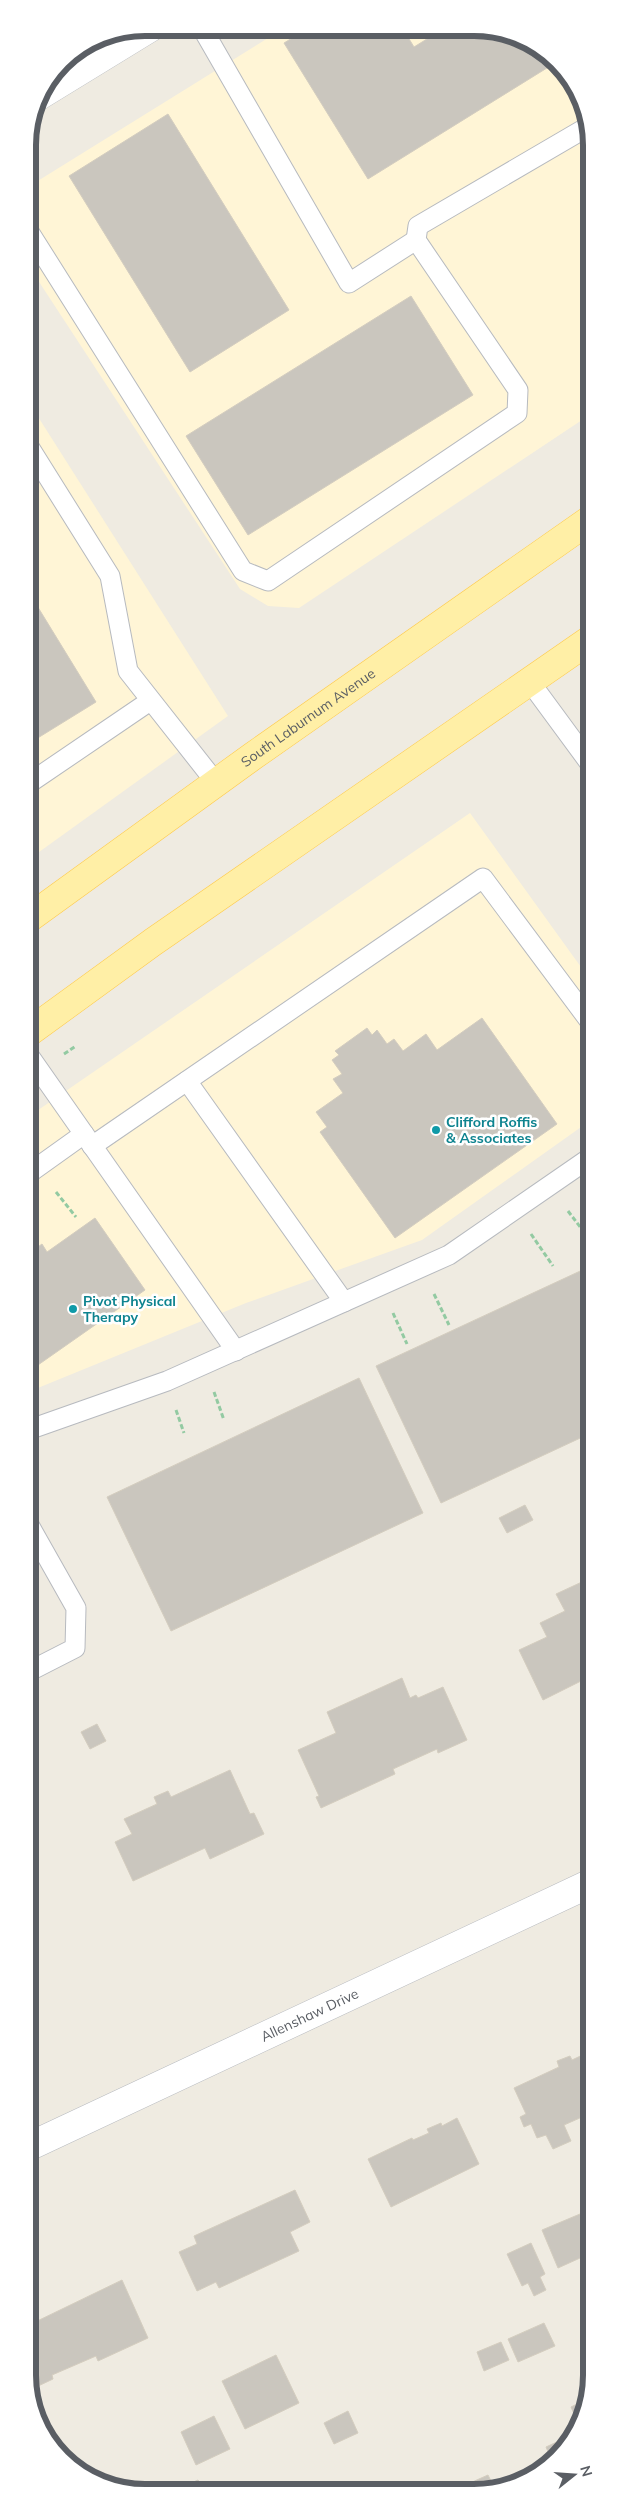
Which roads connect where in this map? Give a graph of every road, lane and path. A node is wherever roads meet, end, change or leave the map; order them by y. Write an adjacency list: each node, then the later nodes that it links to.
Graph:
1 (137, 36): 3 (street)
2 (207, 36): 5 (lane)
3 (54, 87)
4 (582, 130): 5 (lane)
5 (416, 240): 6 (lane)
6 (36, 243)
7 (36, 458): 11 (lane)
8 (583, 525): 14 (main road, South Laburnum Avenue)
9 (583, 645): 10 (main road)
10 (530, 682): 12 (lane); 17 (main road)
11 (150, 701): 13 (lane); 14 (lane)
12 (583, 753)
13 (36, 779)
14 (216, 784): 15 (main road, South Laburnum Avenue)
15 (36, 913)
16 (583, 1012): 19 (lane)
17 (36, 1027)
18 (36, 1065): 20 (lane)
19 (187, 1082): 20 (lane); 27 (lane)
20 (88, 1140): 22 (lane); 28 (lane)
21 (583, 1162): 23 (lane)
22 (36, 1169)
23 (548, 1186): 24 (lane); 25 (path)
24 (514, 1210): 26 (path); 27 (lane)
25 (583, 1231)
26 (553, 1266)
27 (344, 1302): 28 (lane)
28 (236, 1351): 29 (lane)
29 (36, 1427)
30 (36, 1537): 31 (lane)
31 (36, 1668)
32 (583, 1887): 33 (street, Allenshaw Drive)
33 (36, 2143)

